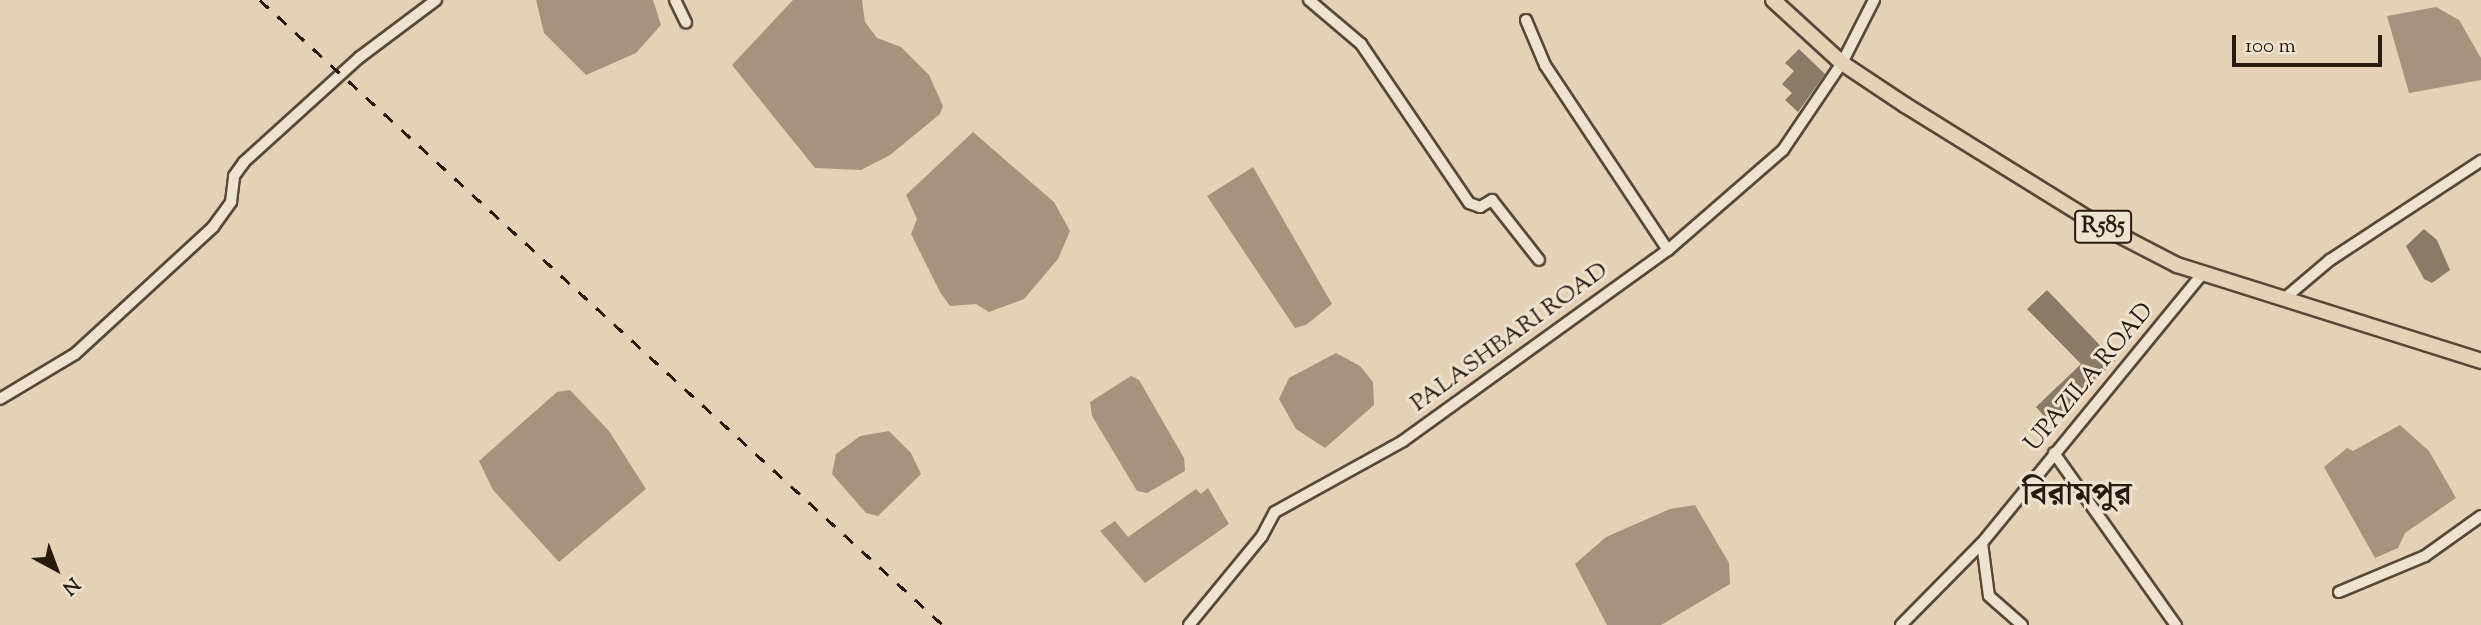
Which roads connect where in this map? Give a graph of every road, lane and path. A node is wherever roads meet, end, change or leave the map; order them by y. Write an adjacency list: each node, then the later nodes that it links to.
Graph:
1 (436, 0): 15 (street)
2 (675, 0): 7 (street)
3 (1309, 0): 11 (street)
4 (1773, 0): 8 (main road, R585)
5 (1874, 0): 8 (street, PALASHBARI ROAD)
6 (1526, 20): 10 (street)
7 (687, 23)
8 (1843, 64): 10 (street, PALASHBARI ROAD); 12 (main road, R585)
9 (2481, 161): 13 (street)
10 (1668, 250): 20 (street, PALASHBARI ROAD)
11 (1539, 260)
12 (2203, 273): 13 (main road, R585); 16 (street, UPAZILA ROAD)
13 (2285, 298): 14 (main road, R585)
14 (2481, 361)
15 (0, 399)
16 (2054, 453): 18 (street, UPAZILA ROAD); 23 (street)
17 (2481, 516): 19 (street)
18 (1982, 543): 21 (street, UPAZILA ROAD); 22 (street)
19 (2339, 592)
20 (1189, 625)
21 (1901, 625)
22 (2022, 625)
23 (2176, 625)

